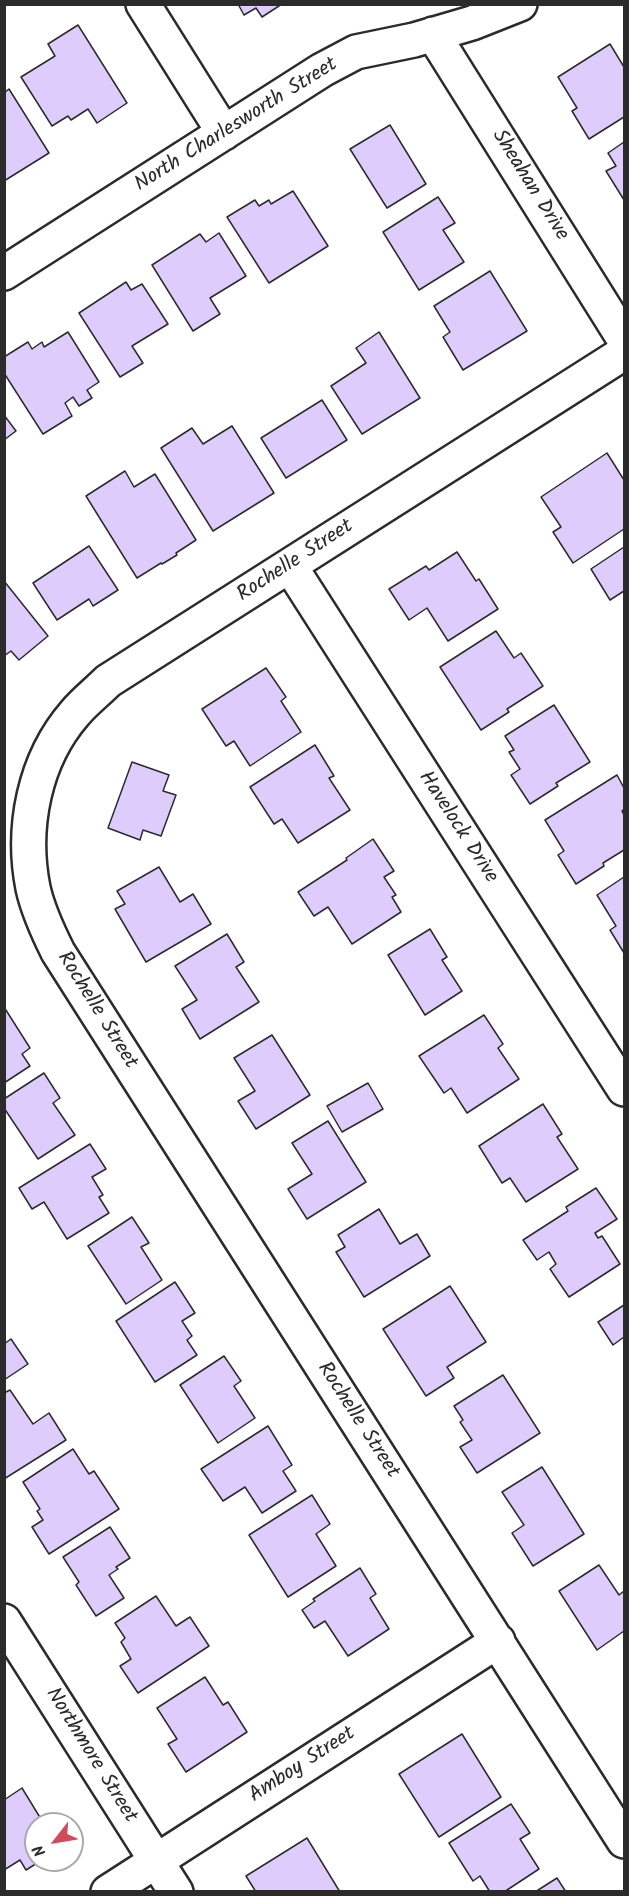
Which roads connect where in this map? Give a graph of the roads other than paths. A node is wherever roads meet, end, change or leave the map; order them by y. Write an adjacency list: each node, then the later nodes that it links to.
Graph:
1 (143, 4): 4 (street)
2 (520, 4): 3 (street, North Charlesworth Street)
3 (433, 34): 4 (street, North Charlesworth Street); 6 (street, Sheahan Drive)
4 (224, 133): 5 (street, North Charlesworth Street)
5 (4, 273)
6 (624, 339)
7 (624, 353): 8 (street, Rochelle Street)
8 (290, 566): 9 (street, Havelock Drive); 11 (street, Rochelle Street)
9 (624, 1089)
10 (4, 1621): 13 (street, Northmore Street)
11 (498, 1641): 12 (street, Rochelle Street); 13 (street, Amboy Street)
12 (624, 1841)
13 (156, 1860): 14 (street, Amboy Street); 15 (street, Northmore Street)
14 (108, 1892)
15 (176, 1892)

